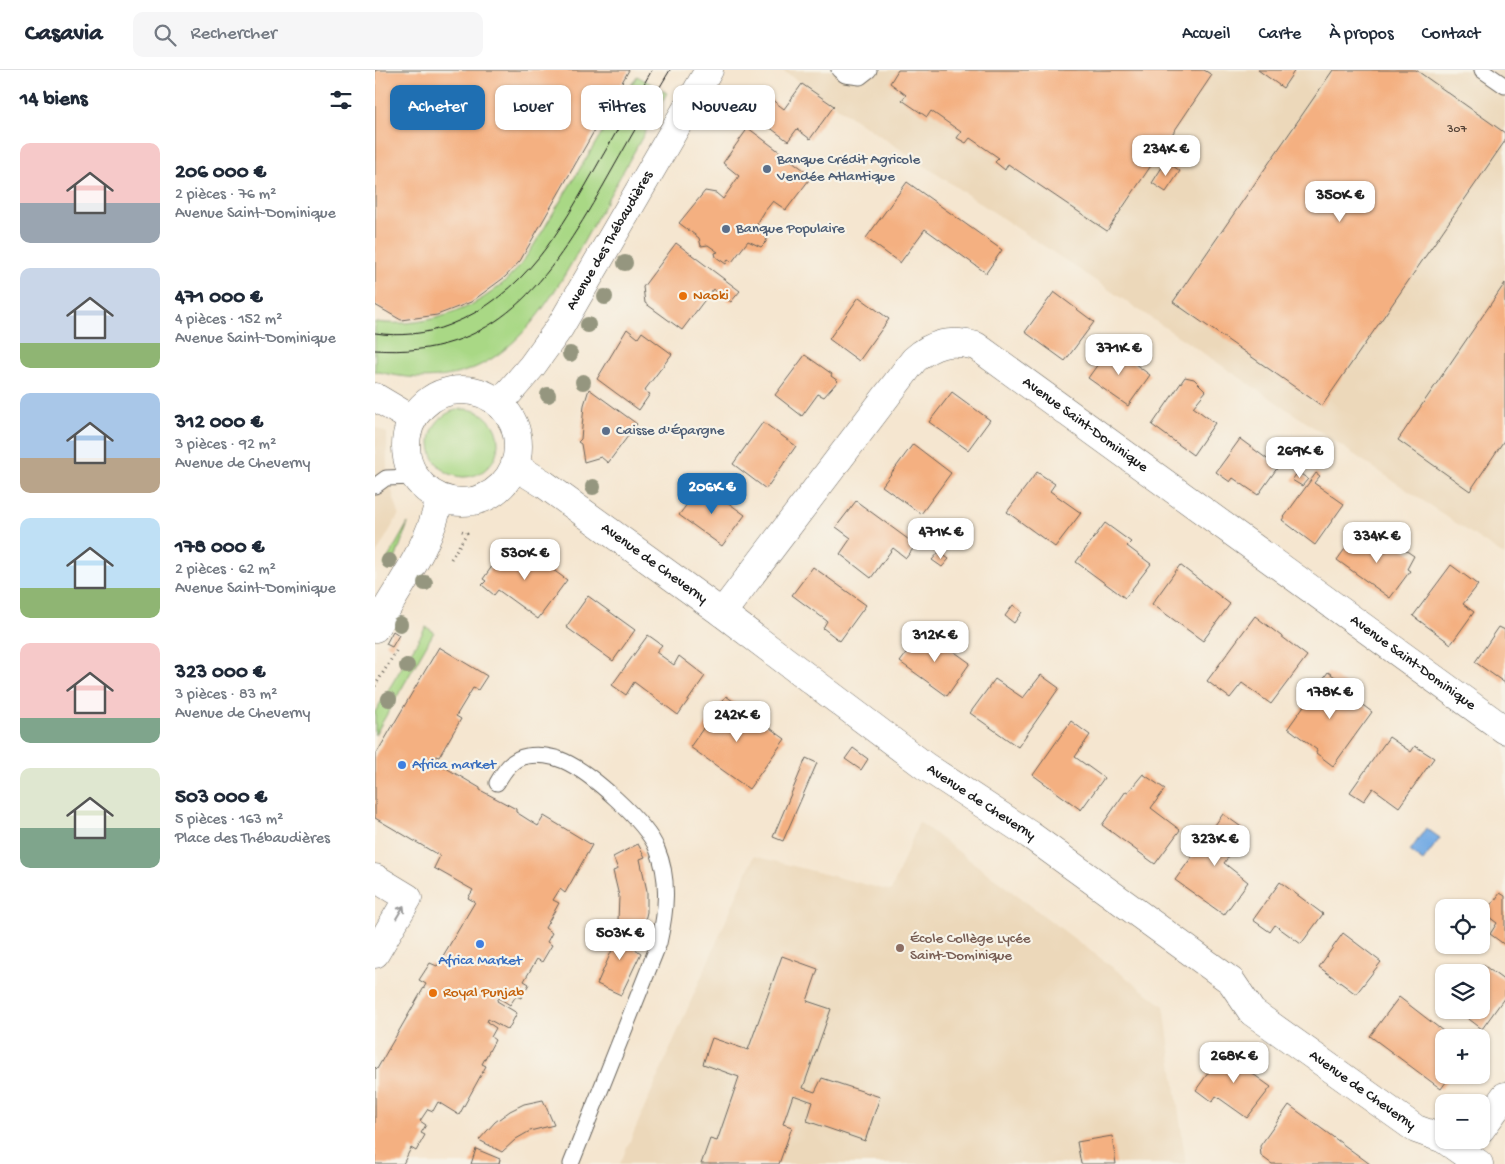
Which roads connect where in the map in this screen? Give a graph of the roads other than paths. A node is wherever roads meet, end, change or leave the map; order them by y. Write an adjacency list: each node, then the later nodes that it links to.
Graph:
1 (709, 70): 7 (street, Avenue des Thébaudières)
2 (839, 70): 3 (lane)
3 (869, 70)
4 (1482, 70): 5 (lane)
5 (1505, 86)
6 (375, 397): 8 (street)
7 (499, 404): 8 (street); 9 (street)
8 (412, 419): 10 (street)
9 (515, 466): 12 (street); 13 (street, Avenue de Cheverny)
10 (414, 476): 11 (lane); 12 (street)
11 (375, 486)
12 (439, 498): 14 (street)
13 (722, 613): 15 (street, Avenue Saint-Dominique); 21 (street, Avenue de Cheverny)
14 (375, 628)
15 (1505, 730)
16 (497, 783): 22 (lane)
17 (375, 878): 18 (street, one-way to 17)
18 (375, 954)
19 (1505, 1096): 20 (street)
20 (1490, 1116)
21 (1435, 1136)
22 (571, 1164)

